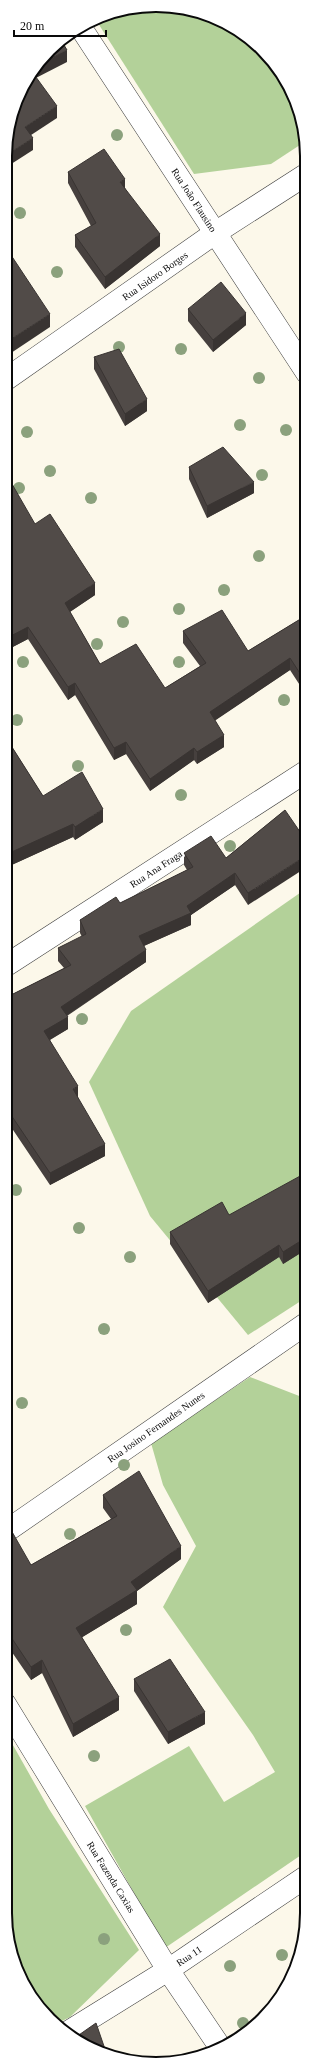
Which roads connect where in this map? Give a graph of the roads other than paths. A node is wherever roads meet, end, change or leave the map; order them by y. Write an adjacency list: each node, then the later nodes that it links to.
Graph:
1 (83, 31): 3 (street, Rua João Flausino)
2 (300, 179): 3 (street, Rua Isidoro Borges)
3 (216, 233): 4 (street, Rua João Flausino); 5 (street, Rua Isidoro Borges)
4 (300, 362)
5 (12, 375)
6 (300, 776): 7 (street, Rua Ana Fraga)
7 (12, 961)
8 (300, 1327): 9 (street, Rua Josino Fernandes Nunes)
9 (12, 1527)
10 (12, 1715): 12 (street, Rua Fazenda Caxias)
11 (300, 1881): 12 (street, Rua 11)
12 (168, 1970): 13 (street, Rua 11); 14 (street, Rua Fazenda Caxias)
13 (72, 2030)
14 (217, 2043)

